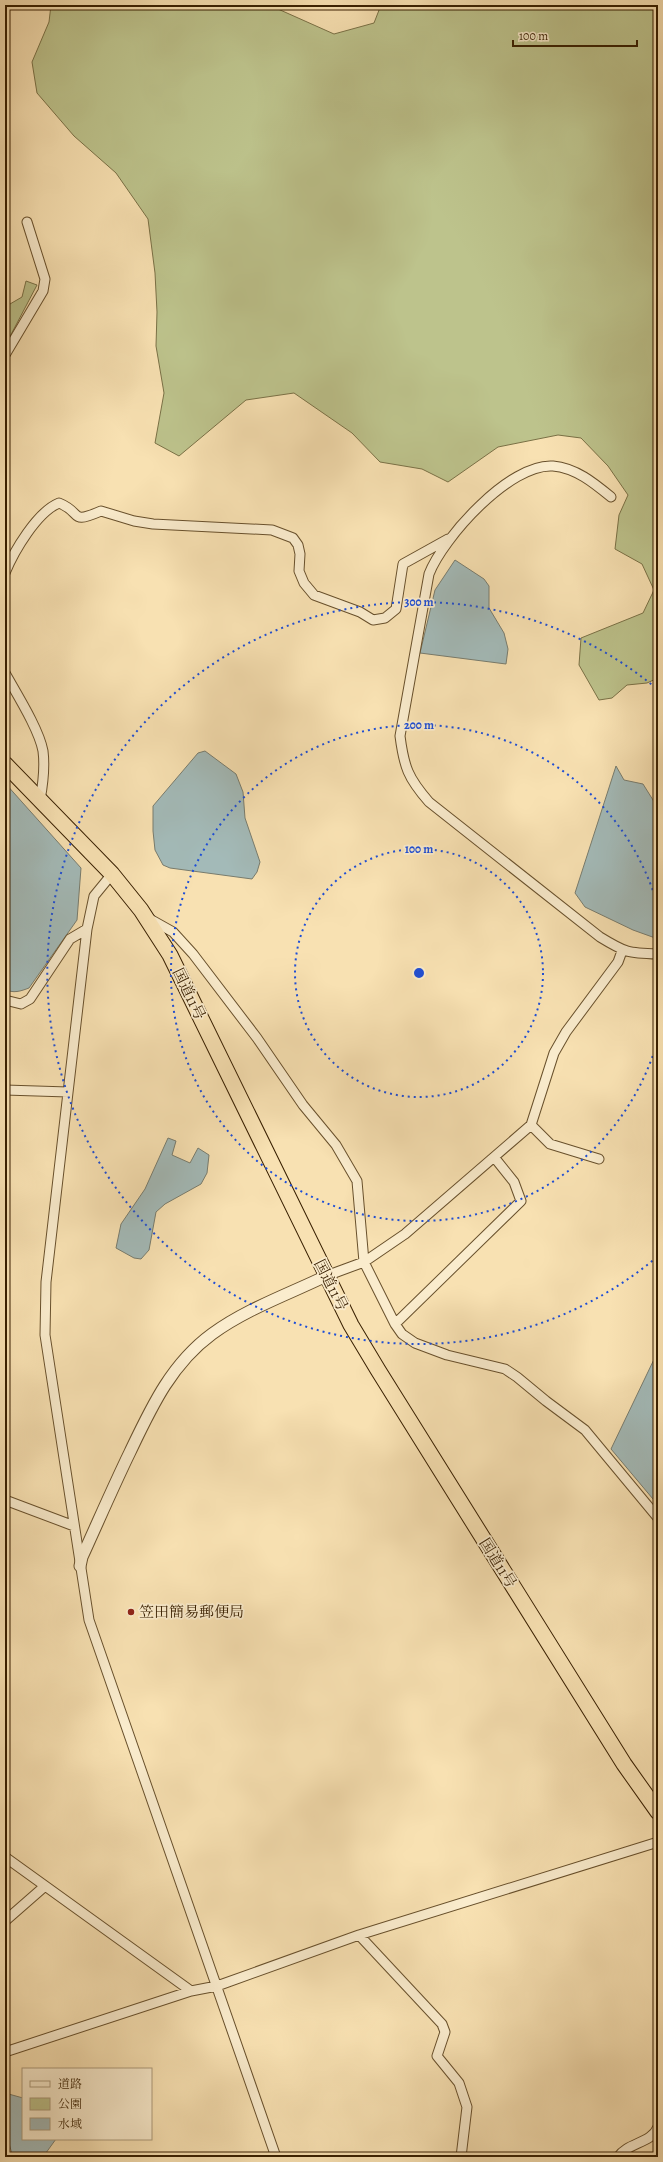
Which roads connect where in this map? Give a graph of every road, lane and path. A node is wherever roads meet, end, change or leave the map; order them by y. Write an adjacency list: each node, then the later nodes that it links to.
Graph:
1 (27, 222): 2 (street)
2 (5, 355)
3 (611, 497): 4 (street)
4 (455, 535): 5 (street); 12 (street)
5 (5, 573)
6 (5, 673): 8 (street)
7 (5, 764): 8 (highway, 国道11号)
8 (40, 800): 9 (highway, 国道11号)
9 (112, 874): 10 (highway, 国道11号); 11 (street)
10 (146, 916): 20 (street); 21 (highway, 国道11号)
11 (87, 930): 14 (street); 16 (street)
12 (622, 951): 13 (street); 17 (street)
13 (658, 954)
14 (5, 1000)
15 (5, 1090): 16 (street)
16 (68, 1092): 25 (street)
17 (531, 1124): 18 (street); 19 (street)
18 (494, 1157): 20 (street); 22 (street)
19 (599, 1159)
20 (364, 1262): 21 (street); 22 (street)
21 (326, 1276): 26 (street); 27 (highway, 国道11号)
22 (394, 1324): 24 (street)
23 (5, 1500): 25 (street)
24 (658, 1518)
25 (74, 1526): 26 (street)
26 (80, 1566): 33 (street)
27 (658, 1812)
28 (658, 1842): 32 (street)
29 (5, 1857): 30 (street)
30 (46, 1886): 31 (street); 34 (street)
31 (5, 1921)
32 (359, 1935): 33 (street); 38 (street)
33 (217, 1986): 34 (street); 37 (street)
34 (191, 1991): 35 (street)
35 (5, 2052)
36 (658, 2127): 39 (street)
37 (276, 2157)
38 (461, 2157)
39 (618, 2157)

